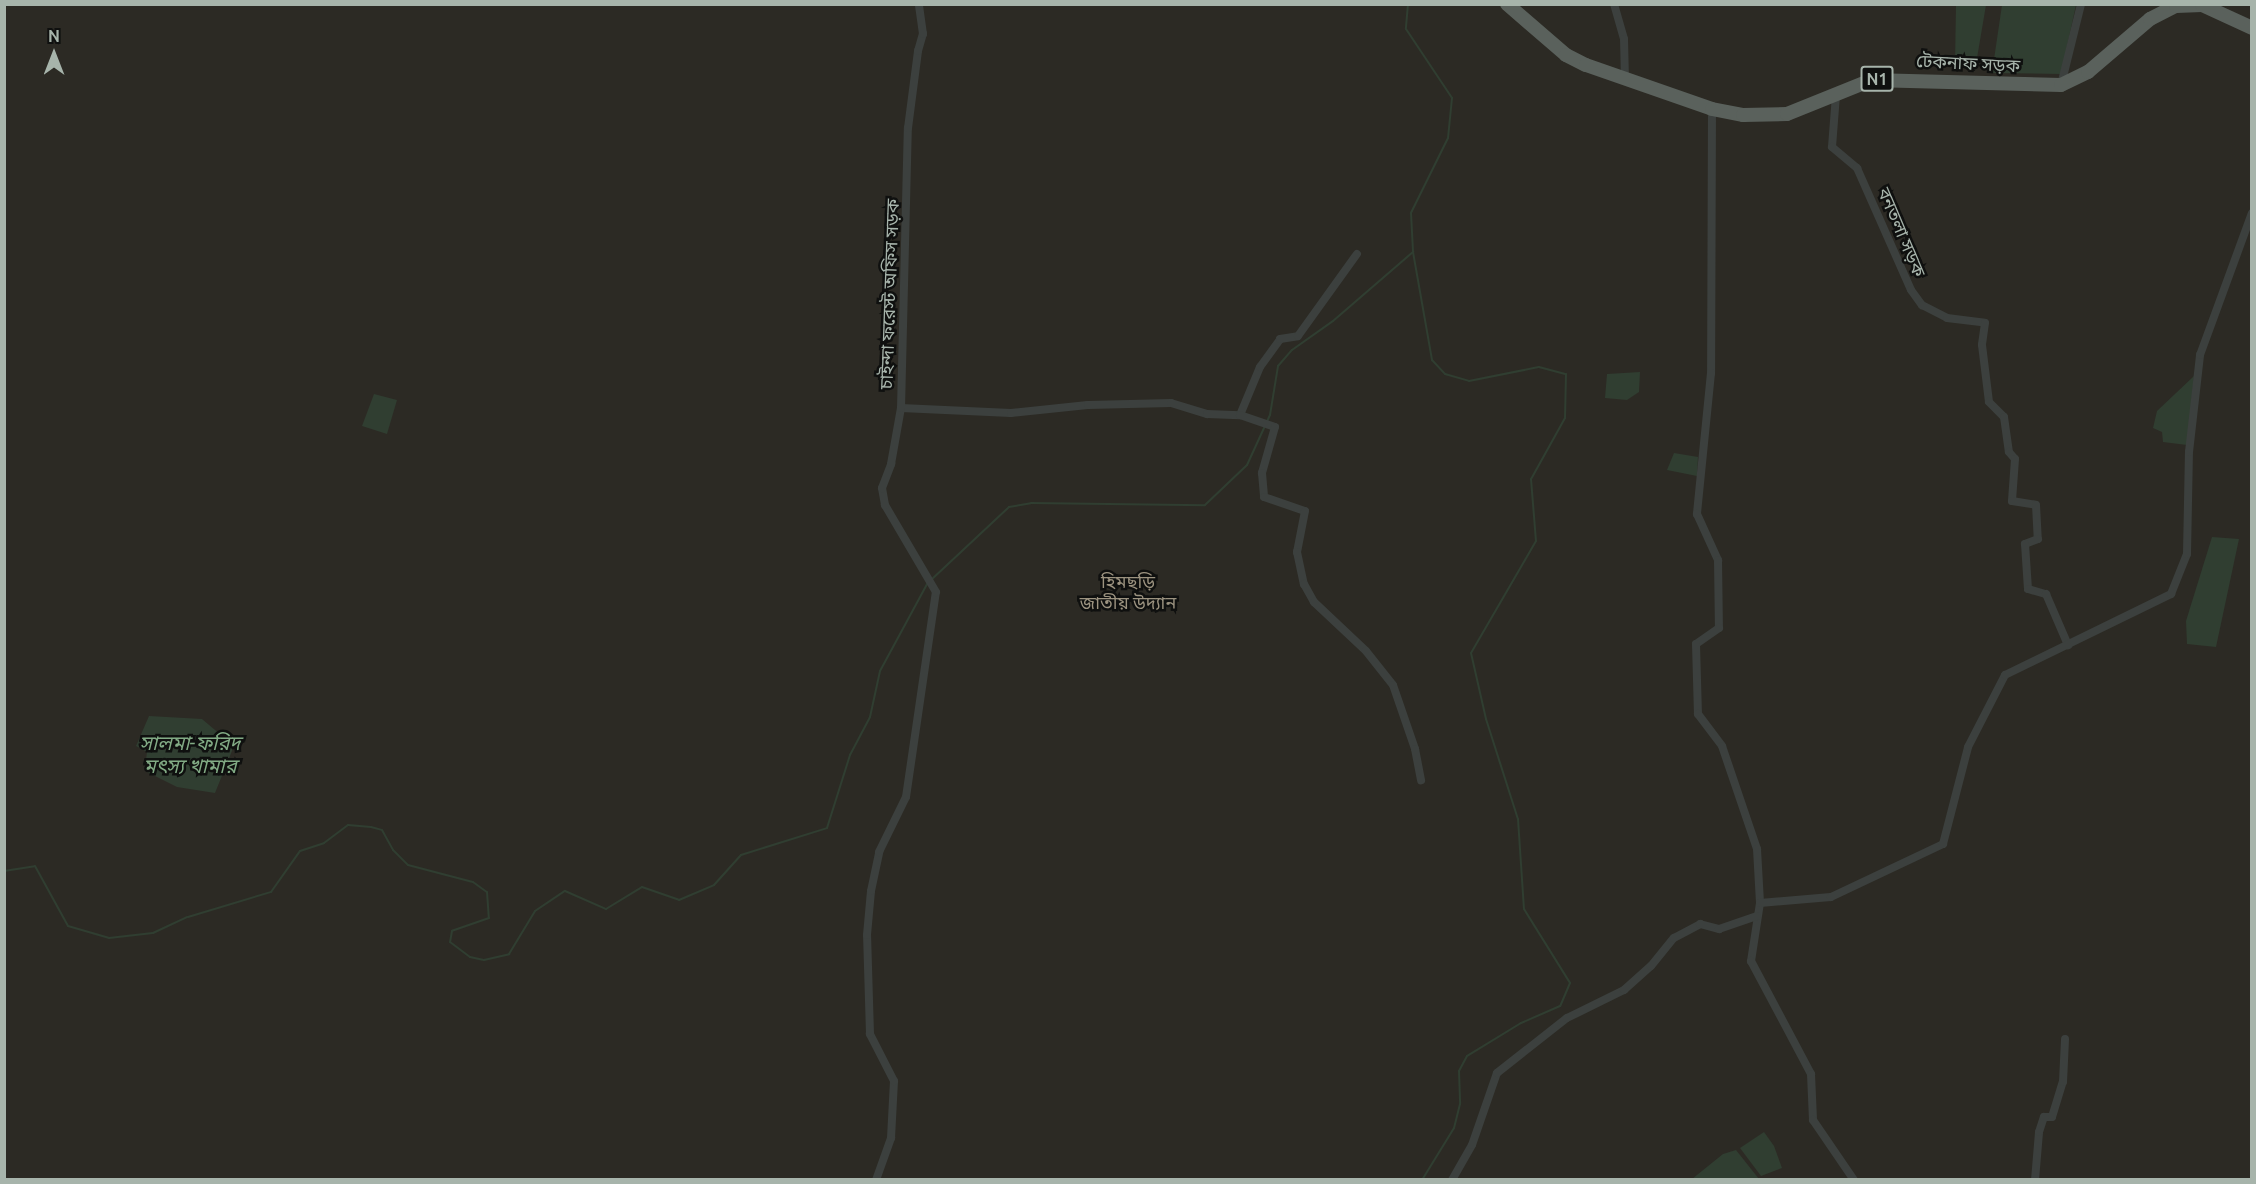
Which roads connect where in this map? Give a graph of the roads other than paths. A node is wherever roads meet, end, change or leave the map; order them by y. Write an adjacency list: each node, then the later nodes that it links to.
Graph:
1 (920, 4): 12 (street, চাইন্দা ফরেস্ট অফিস সড়ক)
2 (1507, 4): 6 (highway, টেকনাফ সড়ক / N1)
3 (1614, 4): 6 (street)
4 (2080, 4): 7 (street)
5 (2252, 28): 7 (highway, টেকনাফ সড়ক / N1)
6 (1625, 79): 9 (highway, টেকনাফ সড়ক / N1)
7 (2061, 85): 8 (highway, টেকনাফ সড়ক / N1)
8 (1836, 95): 9 (highway, টেকনাফ সড়ক / N1); 14 (street, বনতলা সড়ক)
9 (1712, 110): 16 (street)
10 (2252, 213): 14 (street)
11 (1357, 254): 13 (street)
12 (901, 408): 13 (street); 19 (street, চাইন্দা ফরেস্ট অফিস সড়ক)
13 (1240, 415): 15 (street)
14 (2068, 645): 16 (street)
15 (1421, 780)
16 (1760, 903): 17 (street)
17 (1757, 916): 20 (street); 21 (street)
18 (2065, 1039): 22 (street)
19 (876, 1179)
20 (1452, 1179)
21 (1854, 1179)
22 (2035, 1179)

